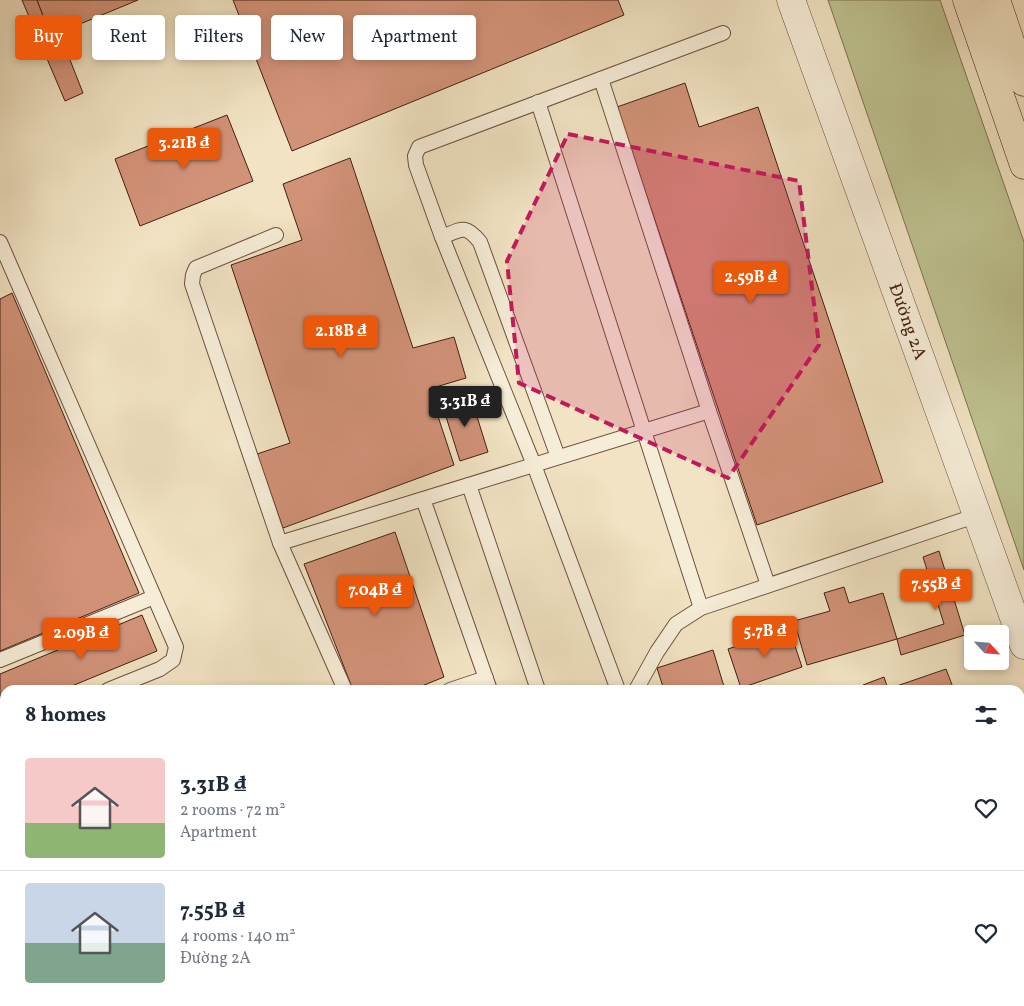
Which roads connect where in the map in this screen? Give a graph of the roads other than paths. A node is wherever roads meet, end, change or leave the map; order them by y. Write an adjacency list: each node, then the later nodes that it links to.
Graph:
1 (791, 0): 19 (street, Đường 2A)
2 (967, 0): 8 (highway)
3 (996, 0): 6 (highway)
4 (723, 34): 5 (lane)
5 (601, 79): 7 (lane); 13 (lane)
6 (1024, 82)
7 (538, 102): 10 (lane); 14 (lane)
8 (1024, 165)
9 (276, 235): 20 (lane)
10 (442, 236): 15 (lane); 16 (lane)
11 (0, 242): 12 (lane)
12 (5, 269): 22 (lane)
13 (709, 411): 14 (lane); 21 (lane)
14 (644, 431): 15 (lane); 23 (lane)
15 (558, 457): 16 (lane)
16 (534, 465): 17 (lane); 30 (lane)
17 (469, 485): 18 (lane); 29 (lane)
18 (423, 499): 20 (lane); 26 (lane)
19 (978, 515): 21 (lane); 24 (street, Đường 2A)
20 (280, 543): 28 (lane)
21 (768, 585): 23 (lane)
22 (154, 596): 25 (lane); 27 (lane)
23 (701, 608): 31 (lane)
24 (1024, 645)
25 (0, 660)
26 (488, 684)
27 (120, 685)
28 (343, 685)
29 (536, 685)
30 (616, 685)
31 (639, 685)

